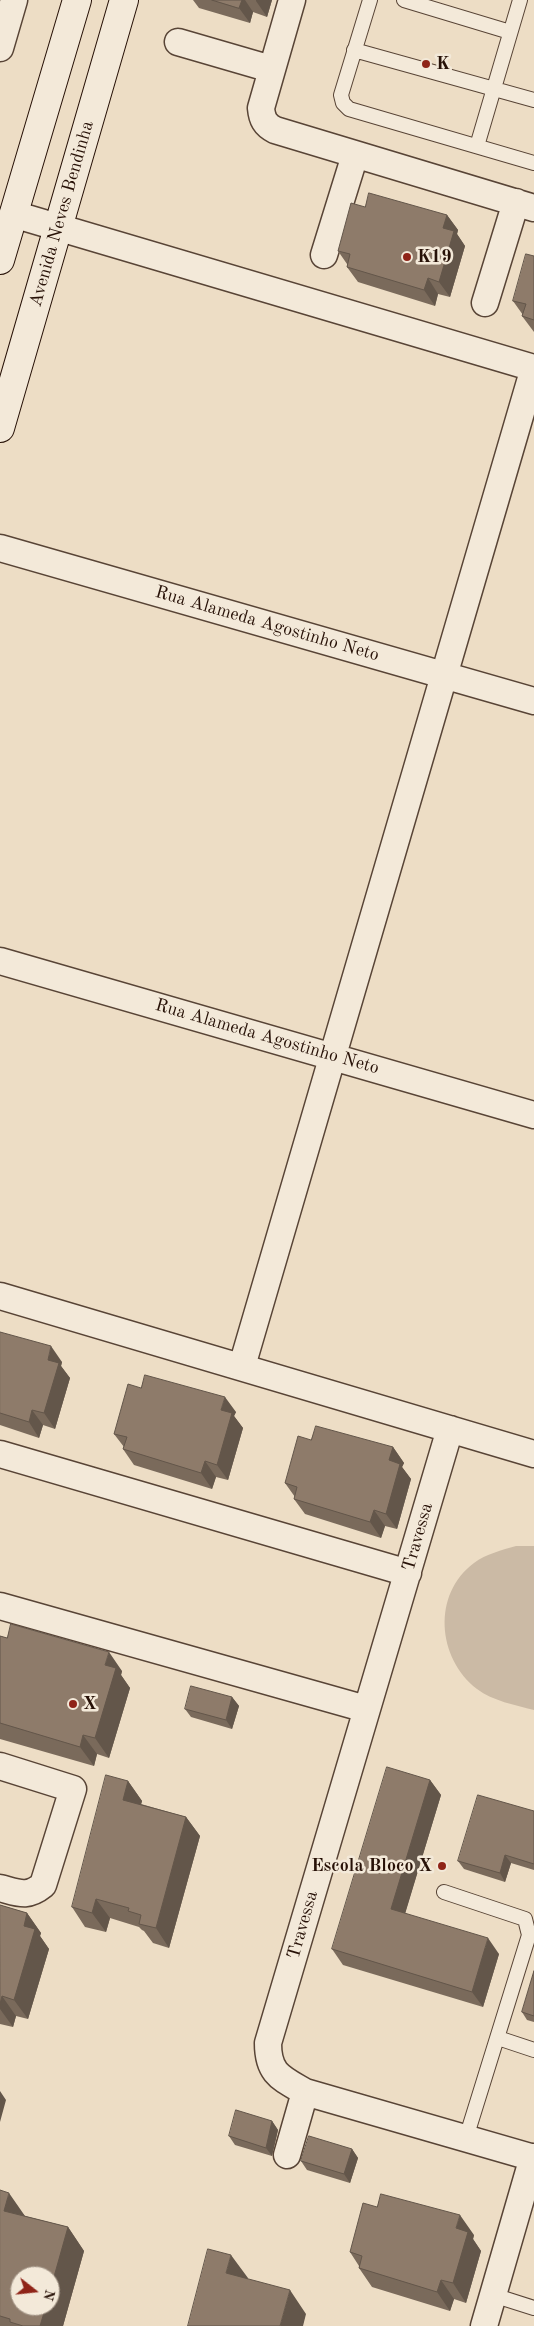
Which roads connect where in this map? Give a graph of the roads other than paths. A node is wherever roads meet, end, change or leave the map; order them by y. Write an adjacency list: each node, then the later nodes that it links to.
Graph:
1 (14, 0): 10 (street)
2 (76, 0): 19 (street)
3 (124, 0): 20 (street, Avenida Neves Bendinha)
4 (292, 0): 12 (street)
5 (370, 0): 11 (lane)
6 (404, 0): 8 (lane)
7 (520, 0): 8 (lane)
8 (510, 32): 13 (lane)
9 (178, 42): 12 (street)
10 (0, 48)
11 (354, 50): 13 (lane); 15 (lane)
12 (271, 69): 16 (street)
13 (494, 88): 14 (lane); 15 (lane)
14 (534, 100)
15 (477, 146): 17 (lane)
16 (355, 155): 18 (street); 21 (street)
17 (534, 163)
18 (525, 205): 23 (street)
19 (10, 207): 20 (street); 22 (street)
20 (58, 227): 24 (street); 25 (street, Avenida Neves Bendinha)
21 (324, 255)
22 (0, 260)
23 (485, 302)
24 (534, 368): 27 (street)
25 (0, 428)
26 (0, 548): 27 (street, Rua Alameda Agostinho Neto)
27 (445, 674): 28 (street, Rua Alameda Agostinho Neto); 30 (street)
28 (534, 701)
29 (0, 961): 30 (street, Rua Alameda Agostinho Neto)
30 (332, 1056): 31 (street, Rua Alameda Agostinho Neto); 33 (street)
31 (534, 1115)
32 (0, 1296): 33 (street)
33 (242, 1366): 34 (street)
34 (450, 1429): 36 (street); 37 (street, Travessa)
35 (0, 1454): 37 (street)
36 (534, 1454)
37 (408, 1573): 39 (street, Travessa)
38 (0, 1606): 39 (street)
39 (366, 1710): 45 (street, Travessa)
40 (0, 1766): 41 (street)
41 (0, 1888)
42 (444, 1892): 43 (lane)
43 (498, 2038): 44 (lane); 46 (lane)
44 (534, 2050)
45 (305, 2092): 46 (street, Travessa); 47 (street)
46 (466, 2138): 48 (street, Travessa)
47 (287, 2155)
48 (533, 2157): 49 (street)
49 (493, 2295): 50 (lane); 51 (street)
50 (534, 2308)
51 (484, 2326)

